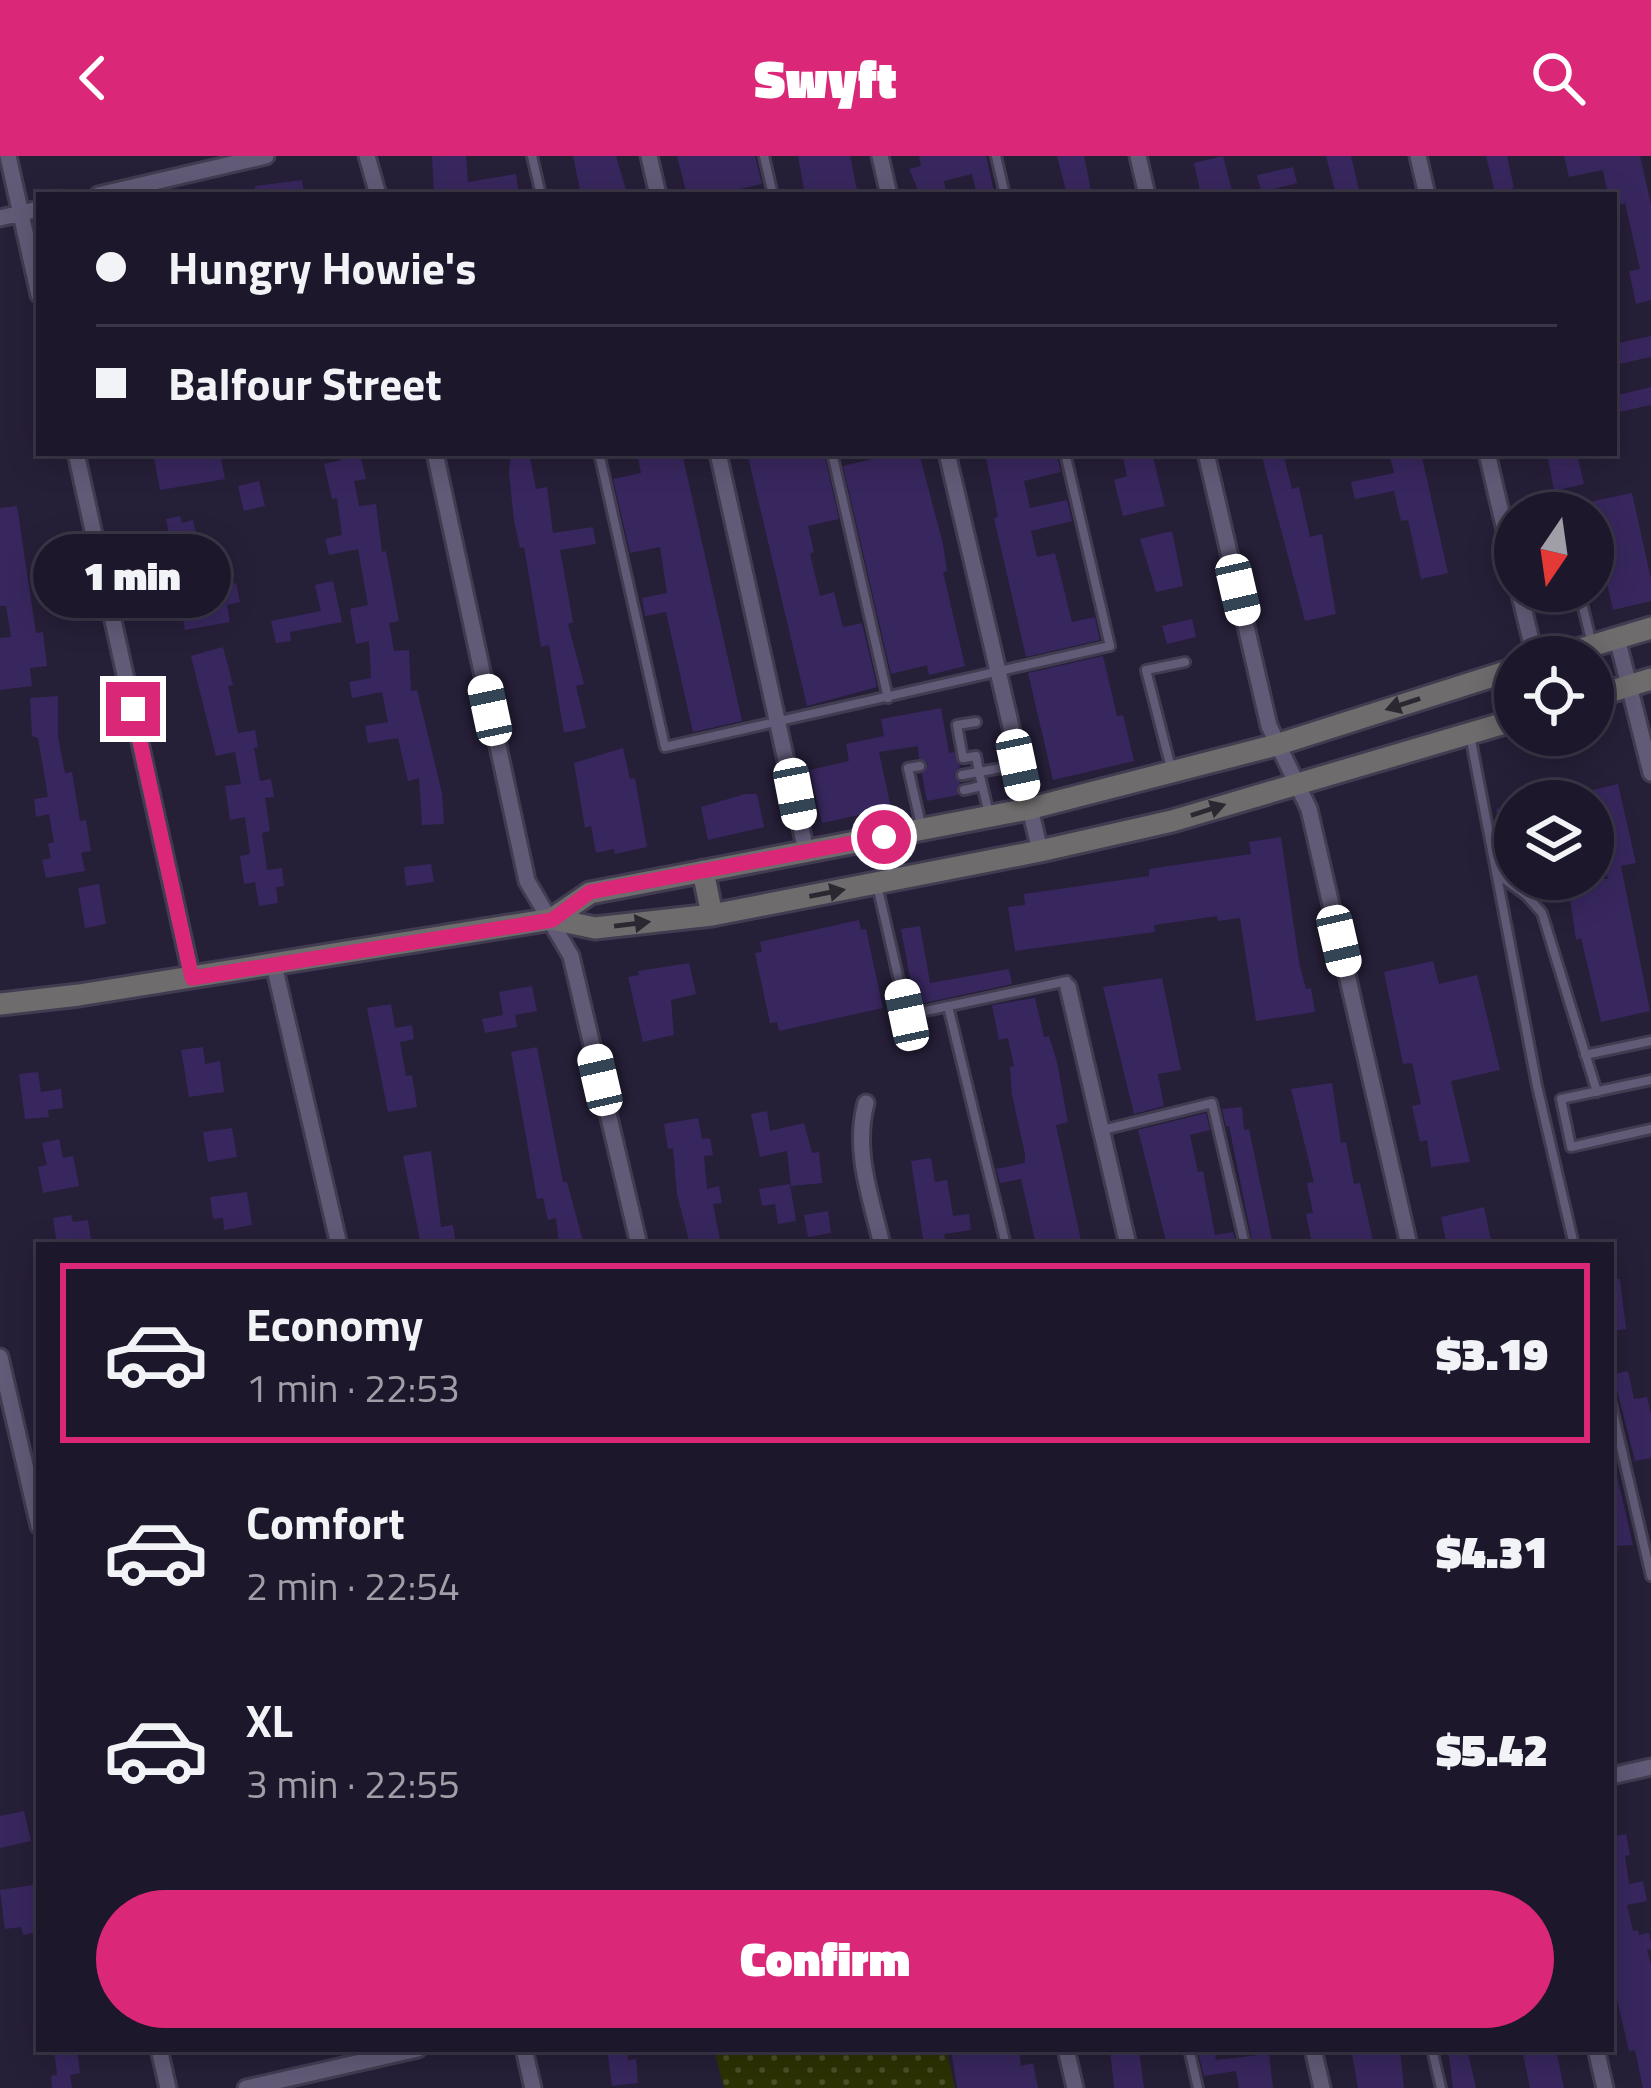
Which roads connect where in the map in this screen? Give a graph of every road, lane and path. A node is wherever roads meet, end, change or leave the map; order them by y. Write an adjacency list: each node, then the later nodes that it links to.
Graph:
1 (8, 156): 21 (street)
2 (266, 156): 11 (street)
3 (367, 156): 12 (street)
4 (532, 156): 13 (lane)
5 (649, 156): 14 (street)
6 (764, 156): 15 (lane)
7 (880, 156): 16 (street)
8 (996, 156): 17 (lane)
9 (1138, 156): 18 (street)
10 (1418, 156): 19 (street)
11 (111, 192)
12 (376, 192)
13 (540, 192)
14 (657, 192)
15 (771, 192)
16 (888, 192)
17 (1004, 192)
18 (1146, 192)
19 (1426, 192)
20 (36, 209): 21 (street)
21 (21, 213): 22 (street); 23 (street)
22 (0, 218)
23 (36, 282)
24 (77, 456): 73 (street)
25 (436, 456): 71 (street)
26 (600, 456): 42 (lane)
27 (719, 456): 42 (street)
28 (833, 456): 41 (lane)
29 (948, 456): 38 (street)
30 (1066, 456): 38 (lane)
31 (1207, 456): 46 (street)
32 (1488, 456): 33 (street)
33 (1496, 492)
34 (1651, 628): 35 (main road)
35 (1617, 638): 36 (main road); 40 (street)
36 (1614, 639)
37 (1185, 662): 50 (lane)
38 (997, 674): 41 (lane); 47 (street)
39 (1494, 676): 46 (main road, one-way to 46)
40 (1641, 682): 51 (street)
41 (888, 698): 42 (lane)
42 (780, 722): 63 (street)
43 (976, 722): 49 (lane)
44 (1494, 726): 45 (main road)
45 (1469, 733): 54 (main road); 65 (lane)
46 (1276, 745): 50 (main road); 54 (street)
47 (1018, 765): 49 (lane); 60 (street)
48 (920, 766): 55 (lane)
49 (980, 772): 52 (lane); 56 (lane)
50 (1173, 773): 60 (main road)
51 (1651, 773)
52 (962, 775)
53 (923, 782): 55 (lane)
54 (1294, 782): 64 (main road, one-way to 54); 92 (street)
55 (911, 784): 59 (lane)
56 (982, 786): 57 (lane); 61 (lane)
57 (964, 790)
58 (926, 796): 59 (lane)
59 (914, 798): 62 (lane)
60 (1028, 809): 61 (main road); 64 (street)
61 (989, 816): 62 (main road)
62 (922, 829): 63 (main road)
63 (806, 851): 66 (main road)
64 (1040, 851): 67 (main road)
65 (1494, 855)
66 (704, 871): 70 (main road); 71 (main road)
67 (877, 884): 70 (main road, one-way to 67); 76 (lane)
68 (1503, 900): 83 (lane)
69 (1531, 900): 78 (lane)
70 (712, 915): 71 (main road, one-way to 70)
71 (552, 920): 72 (main road); 87 (street)
72 (274, 964): 73 (main road); 86 (street)
73 (192, 978): 75 (main road)
74 (1068, 987): 76 (lane); 84 (street)
75 (0, 1004)
76 (948, 1006): 89 (lane)
77 (1651, 1041): 78 (lane)
78 (1585, 1055): 80 (lane)
79 (1651, 1080): 80 (lane)
80 (1597, 1091): 81 (lane)
81 (1561, 1099): 83 (lane); 85 (lane)
82 (866, 1103): 88 (street)
83 (1541, 1103): 93 (lane)
84 (1101, 1130): 90 (street); 91 (lane)
85 (1651, 1130)
86 (338, 1242)
87 (638, 1242)
88 (881, 1242)
89 (1005, 1242)
90 (1127, 1242)
91 (1244, 1242)
92 (1408, 1242)
93 (1573, 1242)
94 (0, 1357): 96 (street)
95 (1614, 1417): 97 (lane)
96 (36, 1513)
97 (1651, 1576)
98 (1651, 1767): 99 (street)
99 (1614, 1775)
100 (160, 2052): 108 (street)
101 (405, 2052): 109 (street)
102 (525, 2052): 110 (street)
103 (1067, 2052): 111 (street)
104 (1190, 2052): 112 (lane)
105 (1313, 2052): 113 (street)
106 (1433, 2052): 114 (lane)
107 (1597, 2052): 115 (street)
108 (168, 2088)
109 (246, 2088)
110 (533, 2088)
111 (1076, 2088)
112 (1198, 2088)
113 (1322, 2088)
114 (1442, 2088)
115 (1605, 2088)

